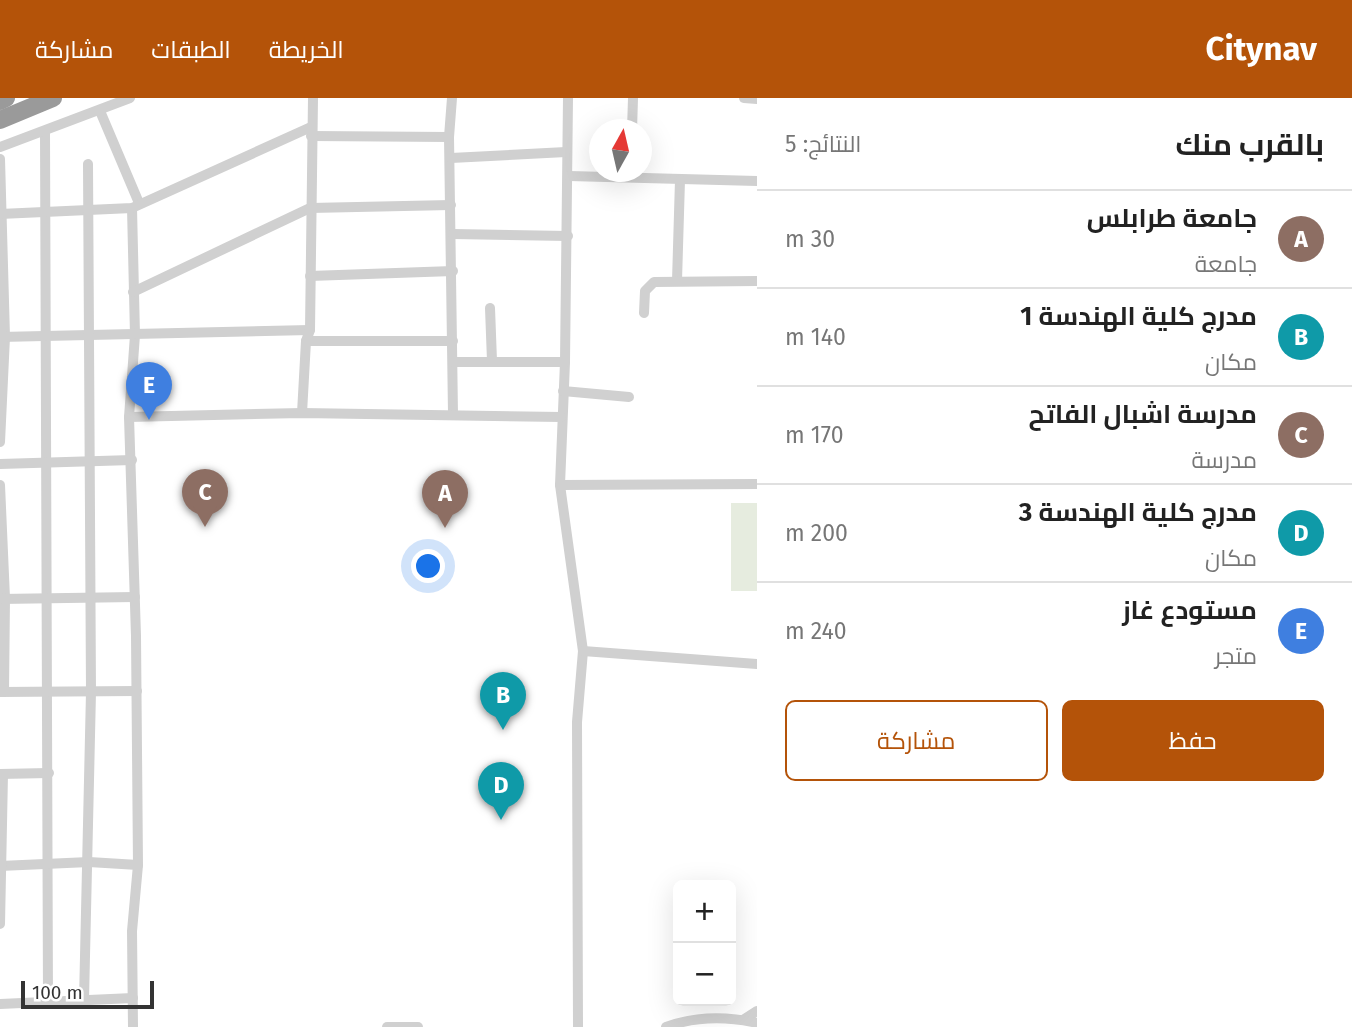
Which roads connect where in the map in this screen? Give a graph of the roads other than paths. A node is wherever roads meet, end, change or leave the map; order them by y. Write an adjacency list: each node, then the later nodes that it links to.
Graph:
1 (6, 98): 10 (highway)
2 (53, 98): 13 (highway)
3 (130, 98): 11 (street)
4 (313, 98): 15 (street)
5 (452, 98): 16 (street)
6 (568, 98): 18 (street)
7 (633, 98): 12 (street)
8 (744, 98): 9 (street)
9 (757, 99)
10 (0, 101)
11 (100, 111): 14 (street); 27 (street)
12 (632, 119)
13 (0, 120)
14 (45, 131): 17 (street); 31 (street)
15 (311, 131): 16 (street); 27 (street); 29 (street)
16 (449, 137): 19 (street)
17 (0, 147)
18 (566, 152): 19 (street); 22 (street)
19 (451, 158): 28 (street)
20 (0, 159): 32 (street)
21 (88, 164): 30 (street)
22 (569, 176): 23 (street); 34 (street)
23 (589, 176)
24 (652, 177): 25 (street)
25 (680, 180): 26 (street); 37 (street)
26 (757, 181)
27 (136, 205): 30 (street); 39 (street)
28 (451, 205): 29 (street); 33 (street)
29 (310, 208): 36 (street); 39 (street)
30 (89, 211): 31 (street); 44 (street)
31 (46, 213): 32 (street); 46 (street)
32 (0, 214): 45 (street)
33 (453, 234): 34 (street); 35 (street)
34 (568, 236): 51 (street)
35 (453, 271): 36 (street); 48 (street)
36 (310, 276): 42 (street)
37 (677, 281): 38 (street); 41 (street)
38 (757, 281)
39 (133, 292): 43 (street)
40 (490, 309): 49 (street)
41 (644, 313)
42 (310, 330): 43 (street); 47 (street)
43 (135, 335): 44 (street); 56 (street)
44 (88, 336): 46 (street); 59 (street)
45 (2, 337): 46 (street); 58 (street)
46 (44, 337): 61 (street)
47 (306, 341): 48 (street); 54 (street)
48 (453, 341): 50 (street)
49 (492, 361): 50 (street); 51 (street)
50 (454, 362): 55 (street)
51 (565, 362): 52 (street)
52 (563, 391): 53 (street); 57 (street)
53 (629, 397)
54 (302, 413): 55 (street); 56 (street)
55 (453, 414): 57 (street)
56 (129, 417): 60 (street)
57 (561, 417): 65 (street)
58 (0, 442)
59 (89, 460): 60 (street); 61 (street); 69 (street)
60 (132, 460): 66 (street)
61 (44, 461): 62 (street); 67 (street)
62 (0, 464)
63 (757, 484): 65 (street)
64 (0, 485): 68 (street)
65 (559, 485): 70 (street)
66 (135, 597): 69 (street); 72 (street)
67 (47, 598): 68 (street); 69 (street); 74 (street)
68 (3, 599): 73 (street)
69 (89, 599): 75 (street)
70 (583, 651): 71 (street); 93 (street)
71 (757, 664)
72 (137, 691): 75 (street); 81 (street)
73 (2, 692): 74 (street)
74 (49, 692): 75 (street); 76 (street)
75 (91, 692): 78 (street)
76 (48, 773): 77 (street); 79 (street)
77 (1, 774): 80 (street)
78 (89, 862): 79 (street); 81 (street); 84 (street)
79 (50, 863): 80 (street); 85 (street)
80 (1, 865): 82 (street)
81 (138, 865): 83 (street)
82 (0, 923)
83 (133, 998): 84 (street); 90 (street)
84 (84, 1000): 85 (street)
85 (48, 1002): 86 (street)
86 (0, 1003)
87 (757, 1011): 88 (street)
88 (743, 1020): 89 (street); 94 (street)
89 (757, 1023)
90 (133, 1027)
91 (387, 1027): 92 (street)
92 (418, 1027)
93 (579, 1027)
94 (666, 1027)

